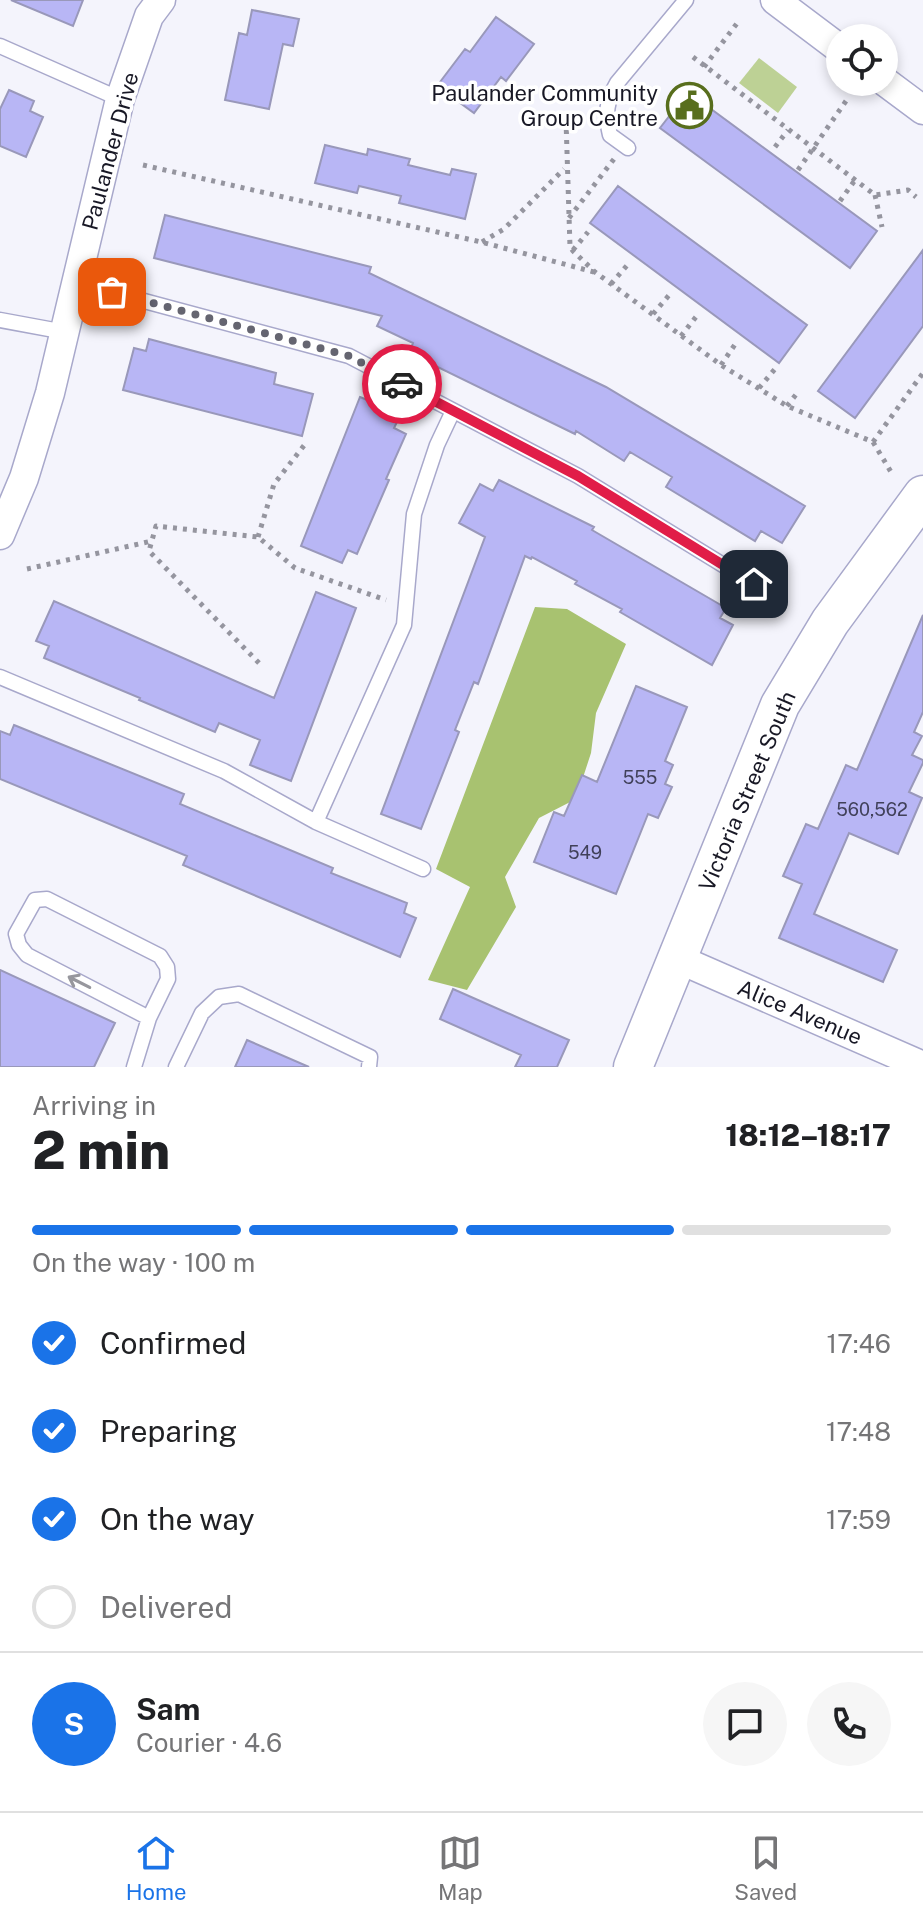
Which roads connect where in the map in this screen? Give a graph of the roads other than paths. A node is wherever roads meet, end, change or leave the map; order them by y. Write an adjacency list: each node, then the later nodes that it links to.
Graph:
1 (161, 0): 7 (street, Paulander Drive)
2 (686, 0): 9 (lane)
3 (775, 0): 4 (street)
4 (826, 38)
5 (0, 46): 7 (lane)
6 (898, 91): 8 (street)
7 (120, 99): 10 (street, Paulander Drive)
8 (923, 110)
9 (628, 148)
10 (77, 283): 12 (street, Paulander Drive); 13 (lane)
11 (0, 320): 12 (lane)
12 (65, 332): 15 (street, Paulander Drive)
13 (453, 411): 16 (lane); 18 (lane)
14 (923, 495): 20 (main road, Victoria Street South)
15 (0, 535)
16 (754, 584)
17 (0, 677): 18 (lane)
18 (316, 822): 19 (lane)
19 (423, 869)
20 (676, 958): 22 (street, Alice Avenue); 26 (main road, Victoria Street South)
21 (149, 1018): 21 (lane, one-way to 21); 23 (lane)
22 (923, 1066)
23 (134, 1067)
24 (176, 1067): 25 (lane)
25 (369, 1067)
26 (633, 1067)

